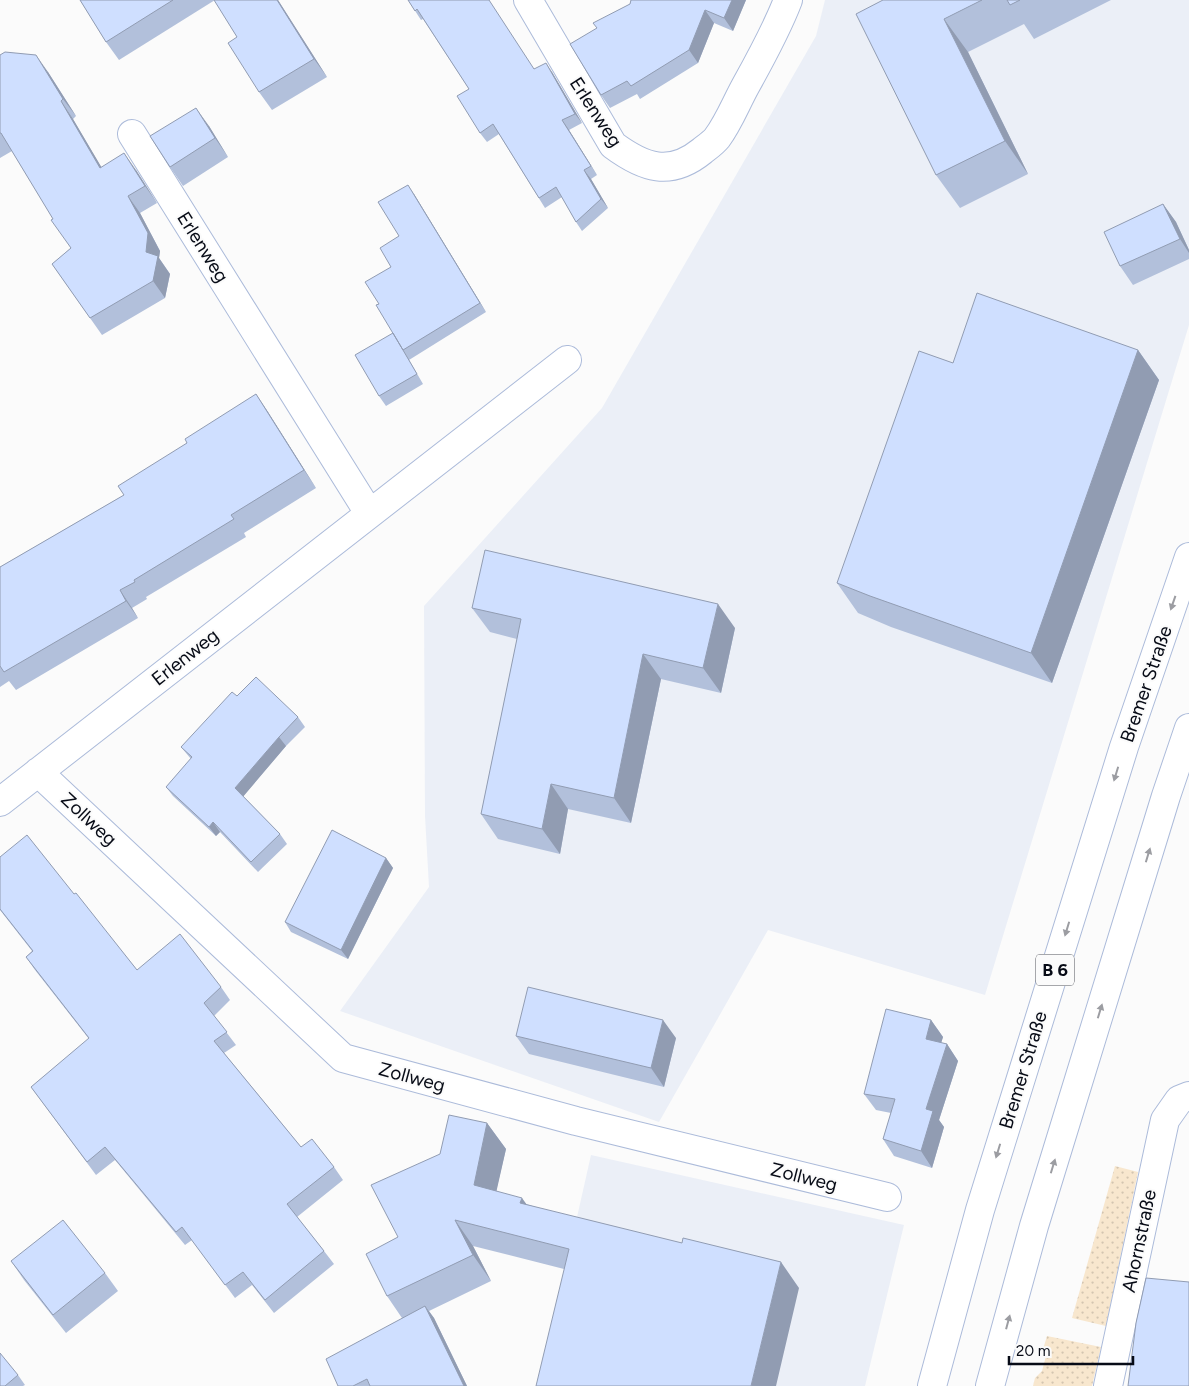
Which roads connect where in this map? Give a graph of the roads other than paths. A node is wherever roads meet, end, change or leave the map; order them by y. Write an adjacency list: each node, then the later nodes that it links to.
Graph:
1 (528, 0): 2 (street, Erlenweg)
2 (788, 0)
3 (132, 134): 5 (street, Erlenweg)
4 (568, 360): 5 (street, Erlenweg)
5 (369, 513): 8 (street, Erlenweg)
6 (1189, 557): 12 (street, Bremer Straße / B 6, one-way to 12)
7 (1189, 728): 13 (street, one-way to 7)
8 (38, 772): 9 (street, Erlenweg); 11 (street, Zollweg)
9 (0, 802)
10 (1184, 1098): 14 (street, Ahornstraße)
11 (887, 1197)
12 (932, 1386)
13 (990, 1386)
14 (1108, 1386)

